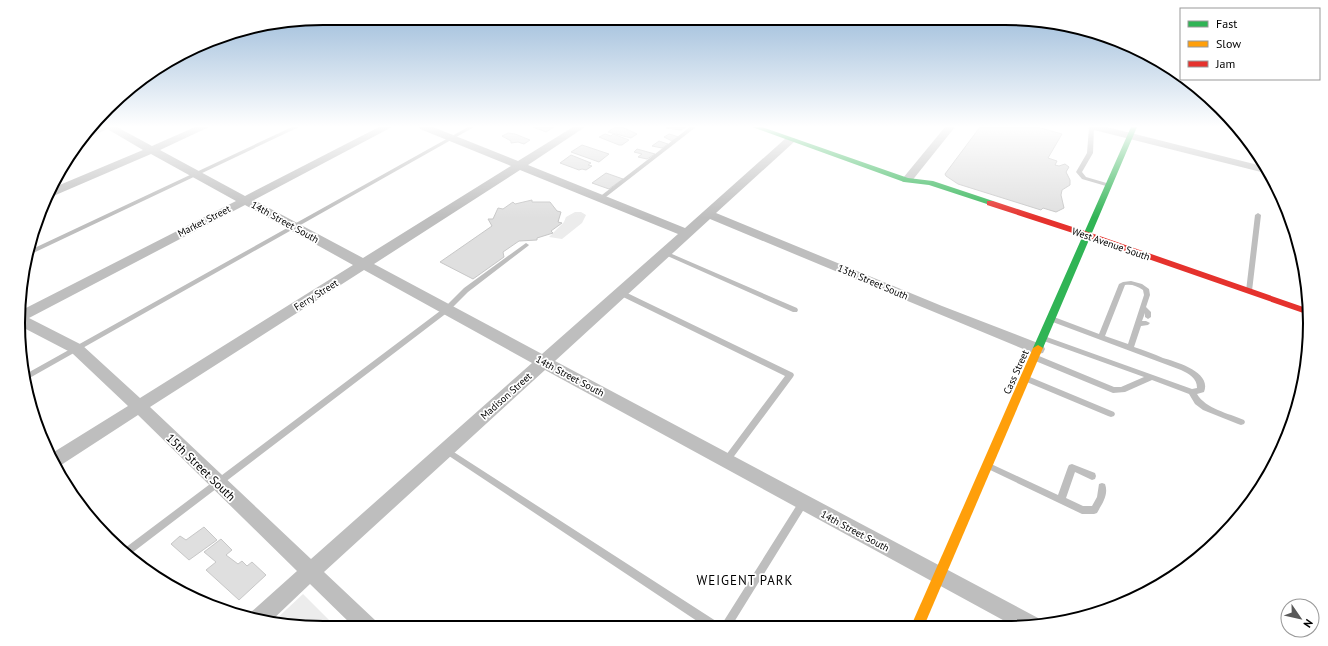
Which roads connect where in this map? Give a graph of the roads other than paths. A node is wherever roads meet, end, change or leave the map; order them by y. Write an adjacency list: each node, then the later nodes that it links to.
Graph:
1 (135, 157): 20 (street)
2 (165, 157): 17 (street, 14th Street South)
3 (233, 157): 17 (lane)
4 (328, 157): 22 (street, Market Street)
5 (420, 157): 26 (lane)
6 (497, 157): 15 (street)
7 (533, 157): 15 (street, Ferry Street)
8 (655, 157): 21 (lane)
9 (771, 157): 24 (street, Madison Street)
10 (840, 157): 18 (street, West Avenue South)
11 (926, 157): 18 (street)
12 (1088, 157): 19 (lane)
13 (1121, 157): 19 (street, Cass Street)
14 (1217, 157): 16 (street)
15 (519, 166): 21 (street); 34 (street, Ferry Street)
16 (1261, 170)
17 (197, 174): 22 (street, 14th Street South); 32 (lane)
18 (907, 180): 23 (street, West Avenue South); 28 (street, West Avenue South)
19 (1108, 185): 28 (street, Cass Street)
20 (56, 191)
21 (600, 199): 27 (street)
22 (245, 200): 26 (street, 14th Street South); 41 (street, Market Street)
23 (984, 211)
24 (708, 214): 27 (street, Madison Street); 46 (street, 13th Street South)
25 (1258, 215): 35 (lane)
26 (295, 227): 34 (street, 14th Street South); 48 (lane)
27 (686, 233): 33 (street, Madison Street)
28 (1088, 235): 31 (street, Cass Street); 35 (street, West Avenue South)
29 (1071, 242): 31 (street, West Avenue South)
30 (526, 245): 38 (lane)
31 (1087, 247): 42 (street, Cass Street)
32 (34, 251)
33 (665, 253): 36 (street, Madison Street); 39 (lane)
34 (364, 265): 38 (street, 14th Street South); 54 (street, Ferry Street)
35 (1249, 292): 40 (street, West Avenue South)
36 (621, 293): 49 (street, Madison Street); 59 (lane)
37 (1143, 308): 44 (lane); 44 (lane); 45 (lane)
38 (446, 310): 49 (street, 14th Street South); 62 (lane)
39 (795, 310)
40 (1302, 310)
41 (25, 314)
42 (1052, 318): 45 (lane); 46 (street, Cass Street)
43 (25, 323): 48 (street, 15th Street South)
44 (1138, 324): 47 (lane)
45 (1101, 337): 47 (lane)
46 (1038, 348): 51 (lane); 51 (lane); 52 (street, Cass Street)
47 (1130, 348): 53 (lane)
48 (77, 349): 50 (lane); 54 (street, 15th Street South)
49 (545, 362): 57 (street, Madison Street); 59 (street, 14th Street South)
50 (30, 375)
51 (1152, 377): 53 (lane)
52 (1025, 378): 55 (lane); 60 (street, Cass Street)
53 (1192, 392): 56 (lane)
54 (140, 407): 58 (street, Ferry Street); 62 (street, 15th Street South)
55 (1112, 414)
56 (1241, 422)
57 (446, 450): 67 (street, Madison Street); 72 (lane)
58 (58, 458)
59 (726, 461): 65 (street, 14th Street South)
60 (987, 465): 64 (lane); 68 (street, Cass Street)
61 (1092, 476): 64 (lane)
62 (218, 484): 66 (lane); 67 (street, 15th Street South)
63 (1102, 487): 64 (lane)
64 (1061, 500)
65 (803, 503): 68 (street, 14th Street South); 73 (lane)
66 (130, 549)
67 (310, 572): 69 (street, Madison Street); 71 (street, 15th Street South)
68 (939, 576): 70 (street, 14th Street South); 74 (street, Cass Street)
69 (263, 615)
70 (1022, 620)
71 (361, 621)
72 (706, 621)
73 (728, 621)
74 (919, 621)

